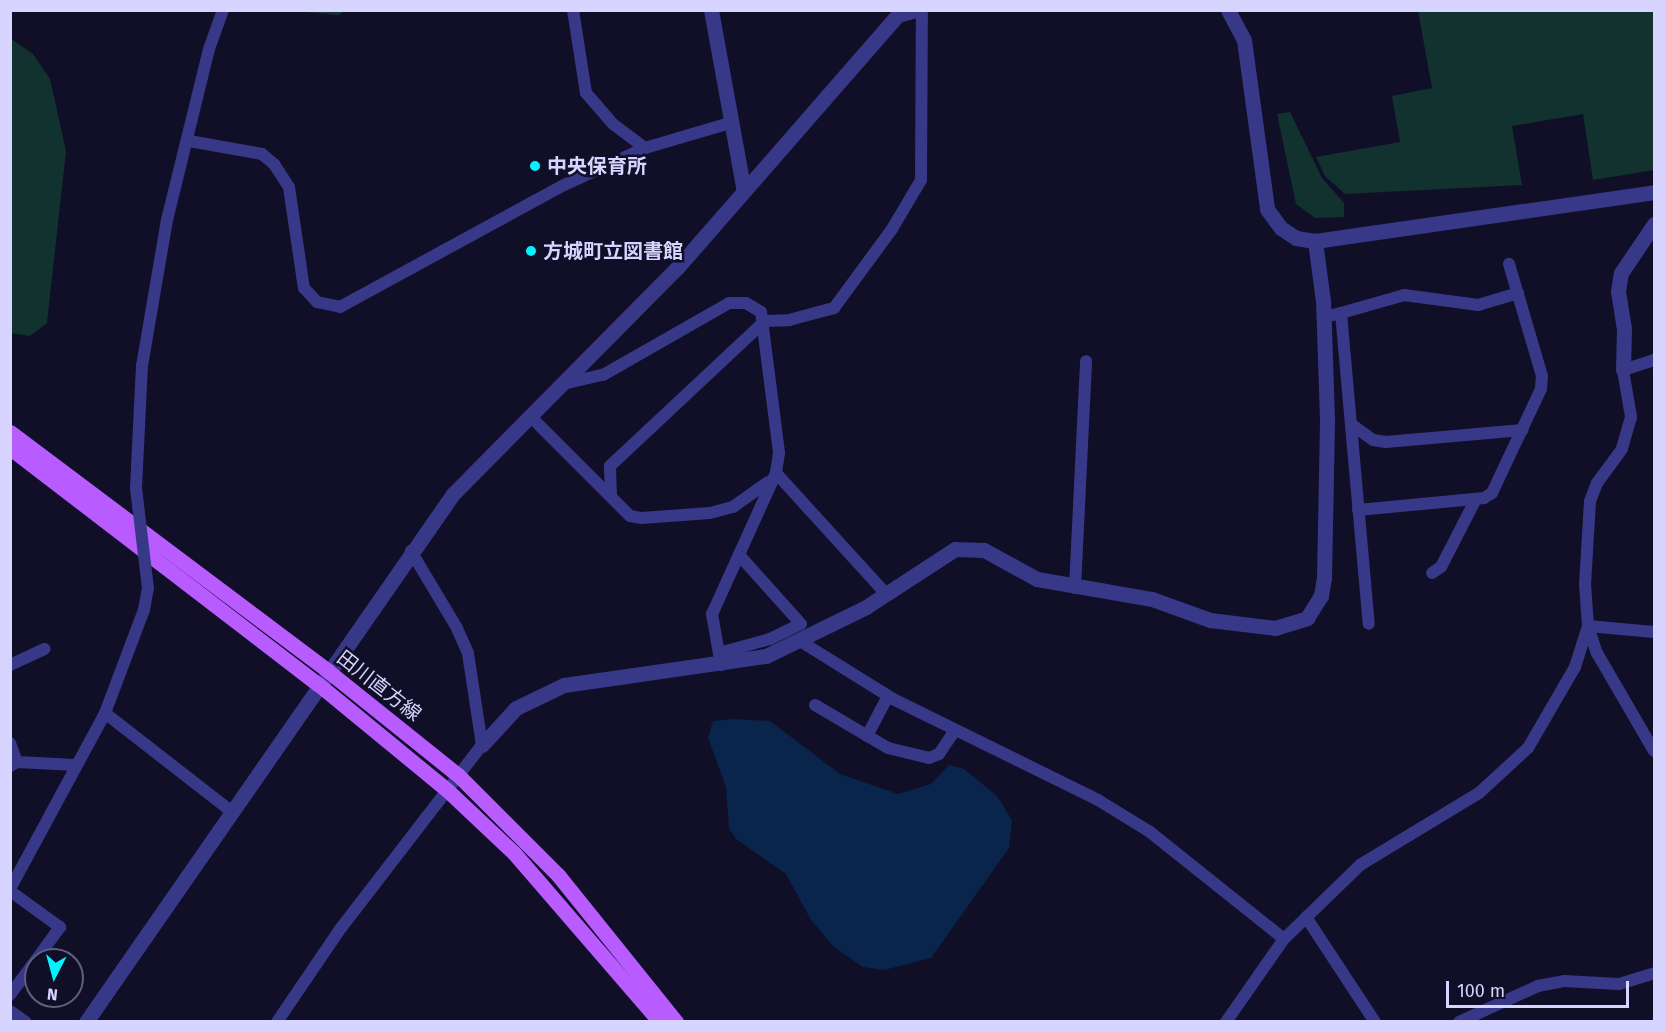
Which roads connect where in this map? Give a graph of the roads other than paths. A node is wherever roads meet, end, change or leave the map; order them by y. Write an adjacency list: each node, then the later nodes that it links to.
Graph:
1 (223, 10): 9 (street)
2 (573, 10): 10 (street)
3 (711, 10): 8 (street)
4 (916, 10): 7 (street)
5 (922, 10): 19 (street)
6 (1228, 10): 14 (street)
7 (897, 13): 11 (street)
8 (730, 123): 10 (street); 11 (street)
9 (189, 141): 10 (street); 49 (street, bridge)
10 (645, 148)
11 (744, 191): 23 (street)
12 (1654, 192): 14 (street)
13 (1654, 224): 22 (street)
14 (1315, 241): 18 (street)
15 (1509, 264): 16 (street)
16 (1518, 293): 17 (street); 26 (street)
17 (1341, 313): 18 (street); 25 (street)
18 (1324, 317): 36 (street)
19 (765, 321): 23 (street); 29 (street); 30 (street)
20 (1654, 360): 22 (street)
21 (1086, 361): 36 (street)
22 (1623, 370): 39 (street)
23 (567, 383): 24 (street)
24 (530, 416): 30 (street); 33 (street)
25 (1351, 424): 26 (street); 32 (street)
26 (1522, 430): 31 (street)
27 (10, 432): 45 (main road, 田川直方線)
28 (10, 448): 46 (main road, 田川直方線)
29 (776, 473): 30 (street); 34 (street); 37 (street)
30 (610, 496)
31 (1476, 499): 32 (street); 35 (street)
32 (1358, 510): 38 (street)
33 (411, 551): 45 (street); 53 (street)
34 (739, 555): 43 (street); 43 (street)
35 (1432, 573)
36 (1075, 588): 37 (street)
37 (886, 594): 41 (street)
38 (1369, 624)
39 (1588, 626): 40 (street); 54 (street); 61 (street)
40 (1654, 632)
41 (800, 641): 43 (street); 47 (street)
42 (45, 649): 44 (street)
43 (720, 659): 53 (street)
44 (10, 665)
45 (328, 671): 46 (street); 57 (main road, 田川直方線)
46 (318, 684): 58 (main road, 田川直方線); 59 (street)
47 (888, 696): 50 (street); 51 (street)
48 (815, 705): 51 (street)
49 (105, 713): 56 (street); 59 (street)
50 (955, 730): 51 (street); 62 (street)
51 (867, 736)
52 (10, 743): 55 (street)
53 (482, 745): 57 (street)
54 (1654, 751)
55 (14, 764): 56 (street)
56 (75, 765): 60 (street)
57 (458, 775): 58 (street); 72 (main road, 田川直方線)
58 (446, 789): 70 (street); 71 (main road, 田川直方線)
59 (231, 811): 69 (street)
60 (10, 890): 63 (street)
61 (1306, 917): 62 (street); 74 (street)
62 (1284, 939): 73 (street)
63 (45, 948)
64 (1654, 974): 75 (street)
65 (24, 976): 66 (street)
66 (10, 995)
67 (10, 1011): 68 (street)
68 (26, 1022)
69 (86, 1022)
70 (277, 1022)
71 (660, 1022)
72 (676, 1022)
73 (1226, 1022)
74 (1375, 1022)
75 (1459, 1022)

